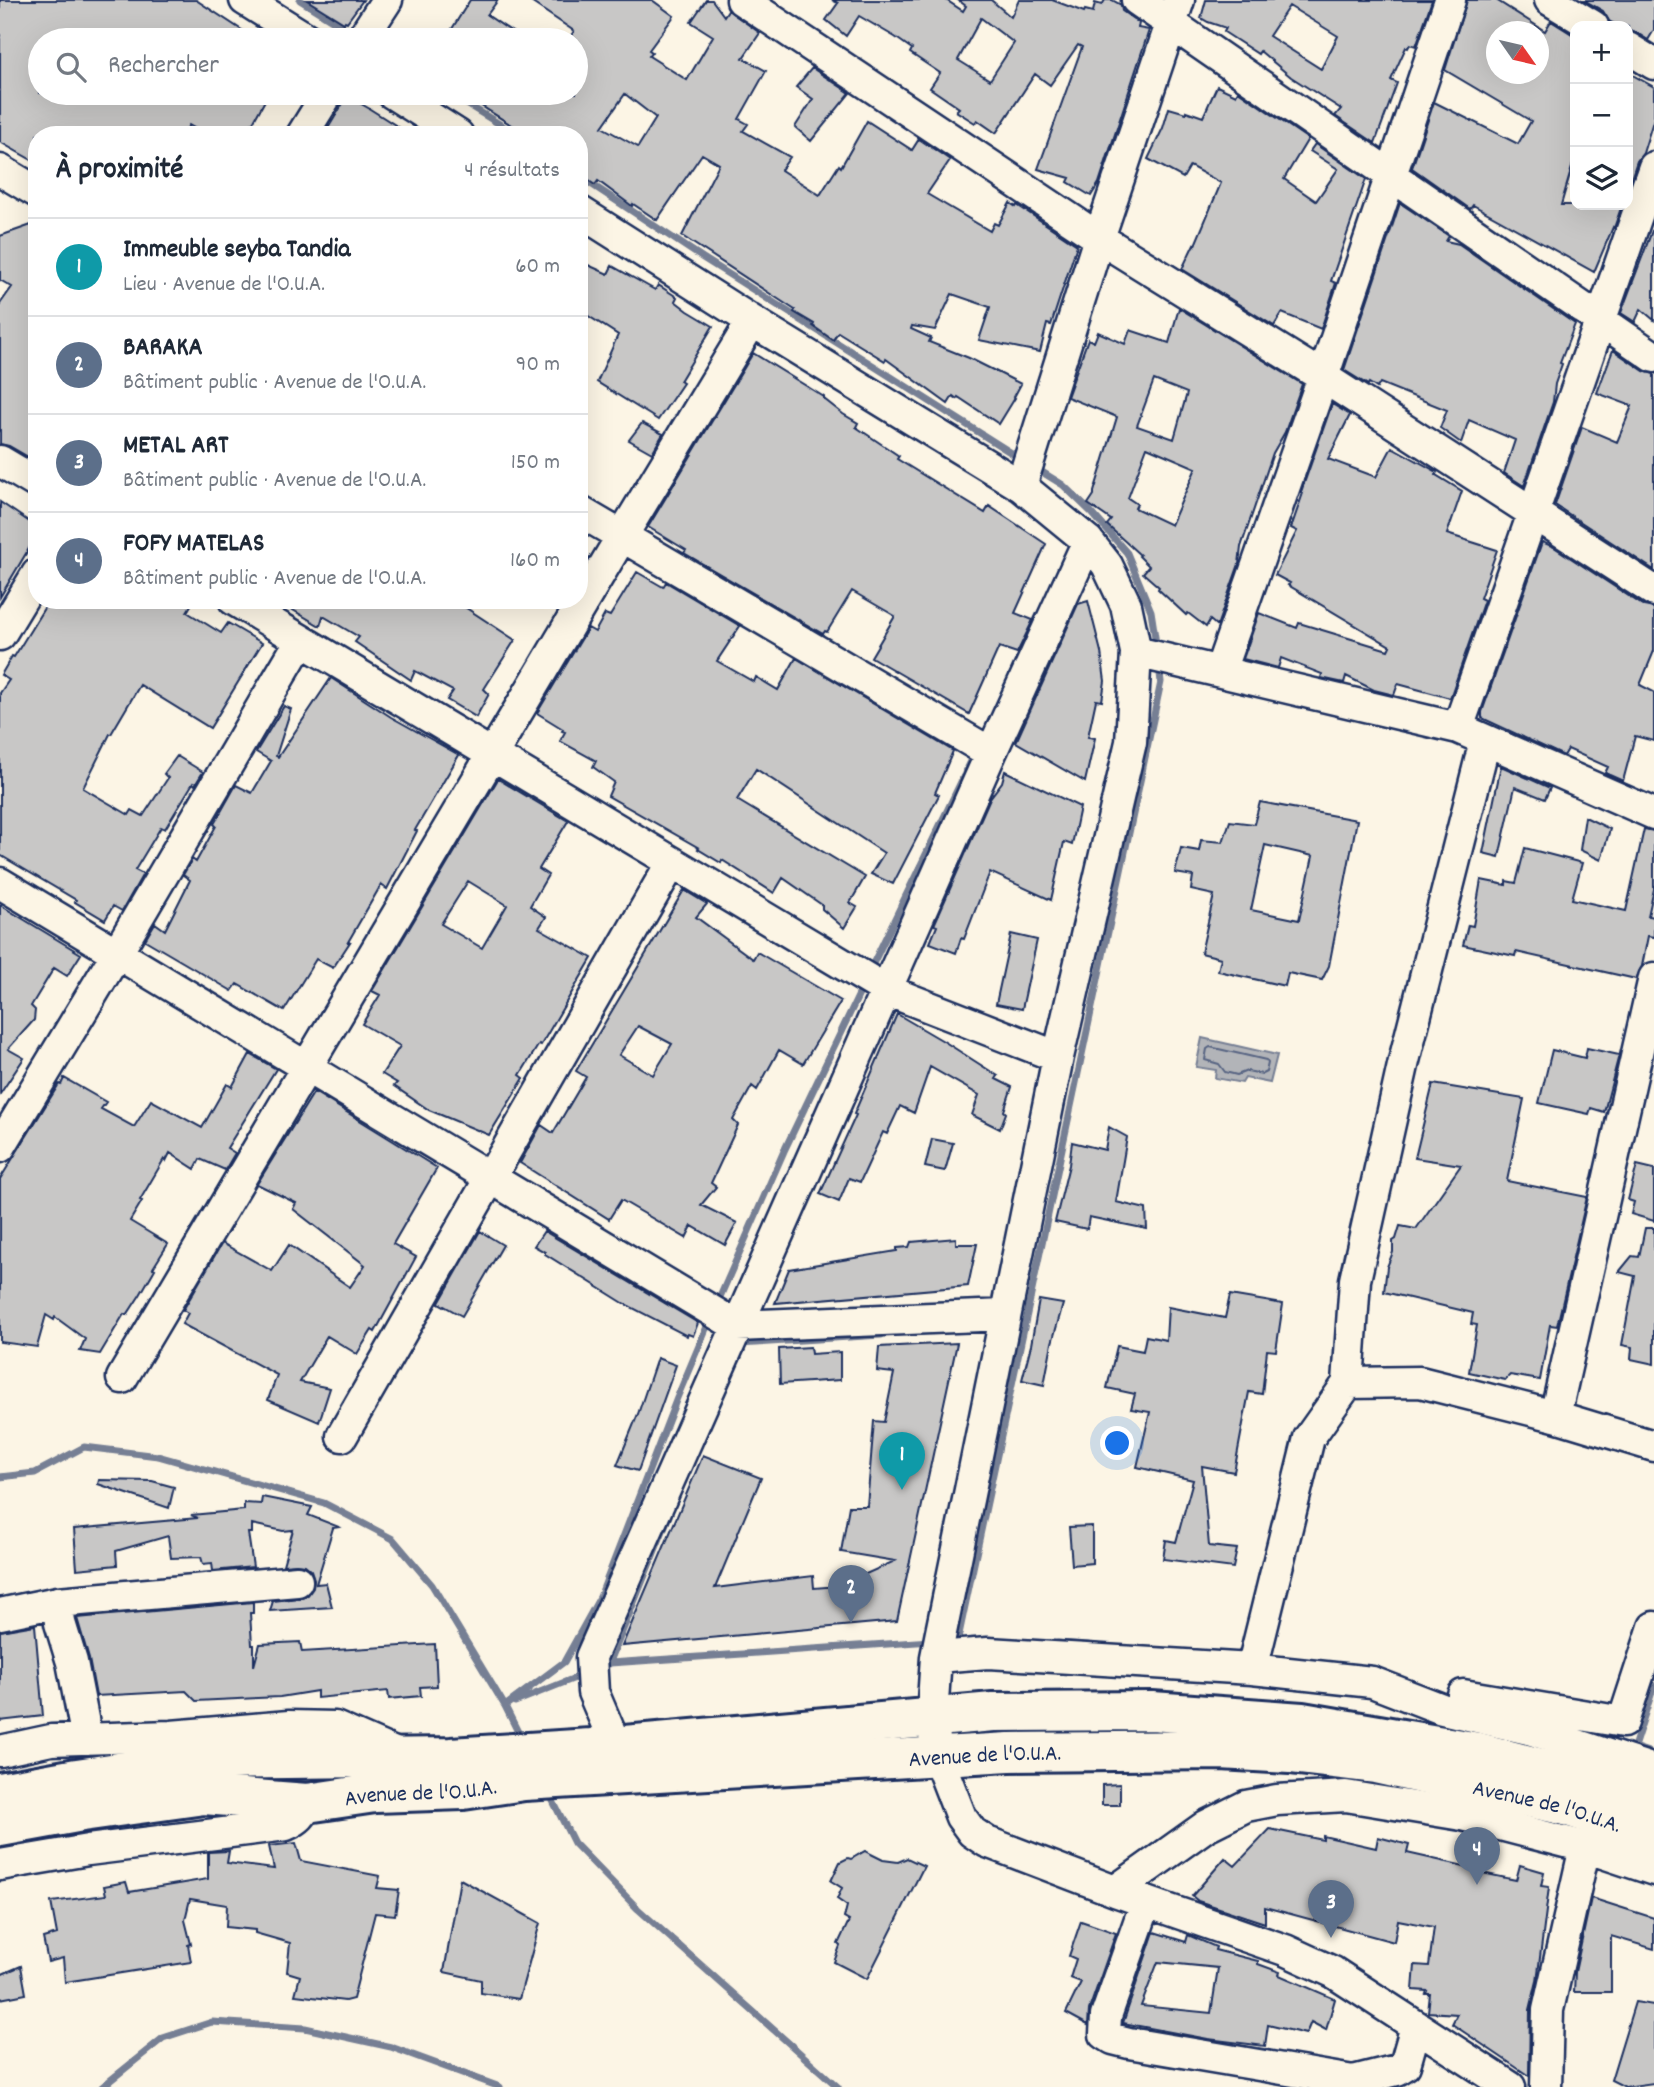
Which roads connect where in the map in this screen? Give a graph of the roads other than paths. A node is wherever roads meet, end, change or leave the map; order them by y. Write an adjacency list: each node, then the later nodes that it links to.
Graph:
1 (245, 0): 9 (street)
2 (387, 0): 10 (street)
3 (742, 0): 22 (street)
4 (1137, 0): 7 (street)
5 (1450, 0): 19 (street)
6 (1549, 0): 8 (street)
7 (1175, 12): 19 (street); 22 (street)
8 (1584, 21)
9 (290, 28)
10 (369, 28)
11 (1633, 51): 12 (street)
12 (1654, 64)
13 (321, 105): 15 (street)
14 (411, 105): 16 (street)
15 (308, 126)
16 (444, 126)
17 (1654, 167): 23 (street)
18 (0, 170): 20 (street)
19 (1390, 175): 23 (street); 26 (street)
20 (28, 187)
21 (588, 217): 24 (street)
22 (1099, 238): 26 (street); 29 (street)
23 (1601, 320): 25 (street); 30 (street)
24 (752, 321): 29 (street); 32 (street)
25 (1654, 357)
26 (1323, 377): 30 (street); 42 (street)
27 (0, 461): 28 (street)
28 (28, 478)
29 (1021, 486): 33 (street)
30 (1534, 513): 35 (street); 43 (street)
31 (588, 516): 32 (street)
32 (622, 536): 36 (street); 45 (street)
33 (1088, 541): 41 (street); 45 (street)
34 (28, 589): 39 (street)
35 (1654, 591)
36 (588, 593)
37 (249, 609): 40 (street)
38 (578, 609): 46 (street)
39 (0, 635)
40 (301, 640): 46 (street); 50 (street)
41 (1136, 652): 42 (street); 53 (street)
42 (1220, 671): 43 (street)
43 (1458, 728): 44 (street)
44 (1485, 741): 47 (street); 60 (street)
45 (991, 753): 52 (street)
46 (492, 754): 48 (street); 54 (street)
47 (1654, 814)
48 (672, 862): 52 (street); 56 (street)
49 (0, 883): 50 (street)
50 (117, 953): 54 (street); 55 (street)
51 (1654, 978): 61 (street)
52 (886, 990): 53 (street); 58 (street)
53 (1058, 1057): 57 (street)
54 (306, 1067): 56 (street); 59 (street)
55 (0, 1147)
56 (490, 1178): 58 (street); 62 (street)
57 (1005, 1315): 58 (street); 68 (street)
58 (737, 1326): 75 (street)
59 (122, 1378)
60 (1348, 1382): 61 (street); 69 (street)
61 (1555, 1416): 63 (street)
62 (342, 1436)
63 (1654, 1446)
64 (297, 1581): 65 (street)
65 (58, 1602): 66 (street); 72 (street)
66 (0, 1615)
67 (1654, 1627): 70 (street)
68 (936, 1657): 69 (street); 71 (street)
69 (1252, 1669): 70 (street)
70 (1442, 1709): 77 (street)
71 (932, 1716): 74 (street); 75 (highway, Avenue de l'O.U.A.); 80 (highway, Avenue de l'O.U.A.)
72 (87, 1739): 73 (street, Avenue de l'O.U.A.); 76 (street, Avenue de l'O.U.A.)
73 (0, 1751)
74 (937, 1755): 75 (highway, Avenue de l'O.U.A.); 83 (highway, Avenue de l'O.U.A.); 87 (street)
75 (607, 1756): 78 (highway, Avenue de l'O.U.A.)
76 (407, 1758): 78 (highway, Avenue de l'O.U.A.); 79 (highway, Avenue de l'O.U.A.)
77 (1654, 1770)
78 (457, 1773): 81 (highway, Avenue de l'O.U.A.)
79 (0, 1792)
80 (1654, 1801)
81 (307, 1803): 82 (highway, Avenue de l'O.U.A.); 85 (street)
82 (0, 1827)
83 (1654, 1836)
84 (1585, 1847): 86 (street, Avenue de l'O.U.A.); 87 (street, Avenue de l'O.U.A.); 91 (street)
85 (0, 1865)
86 (1654, 1870)
87 (1115, 1891): 88 (street)
88 (1146, 1902): 89 (street); 89 (street)
89 (1416, 2026): 90 (street)
90 (1510, 2087)
91 (1546, 2087)

